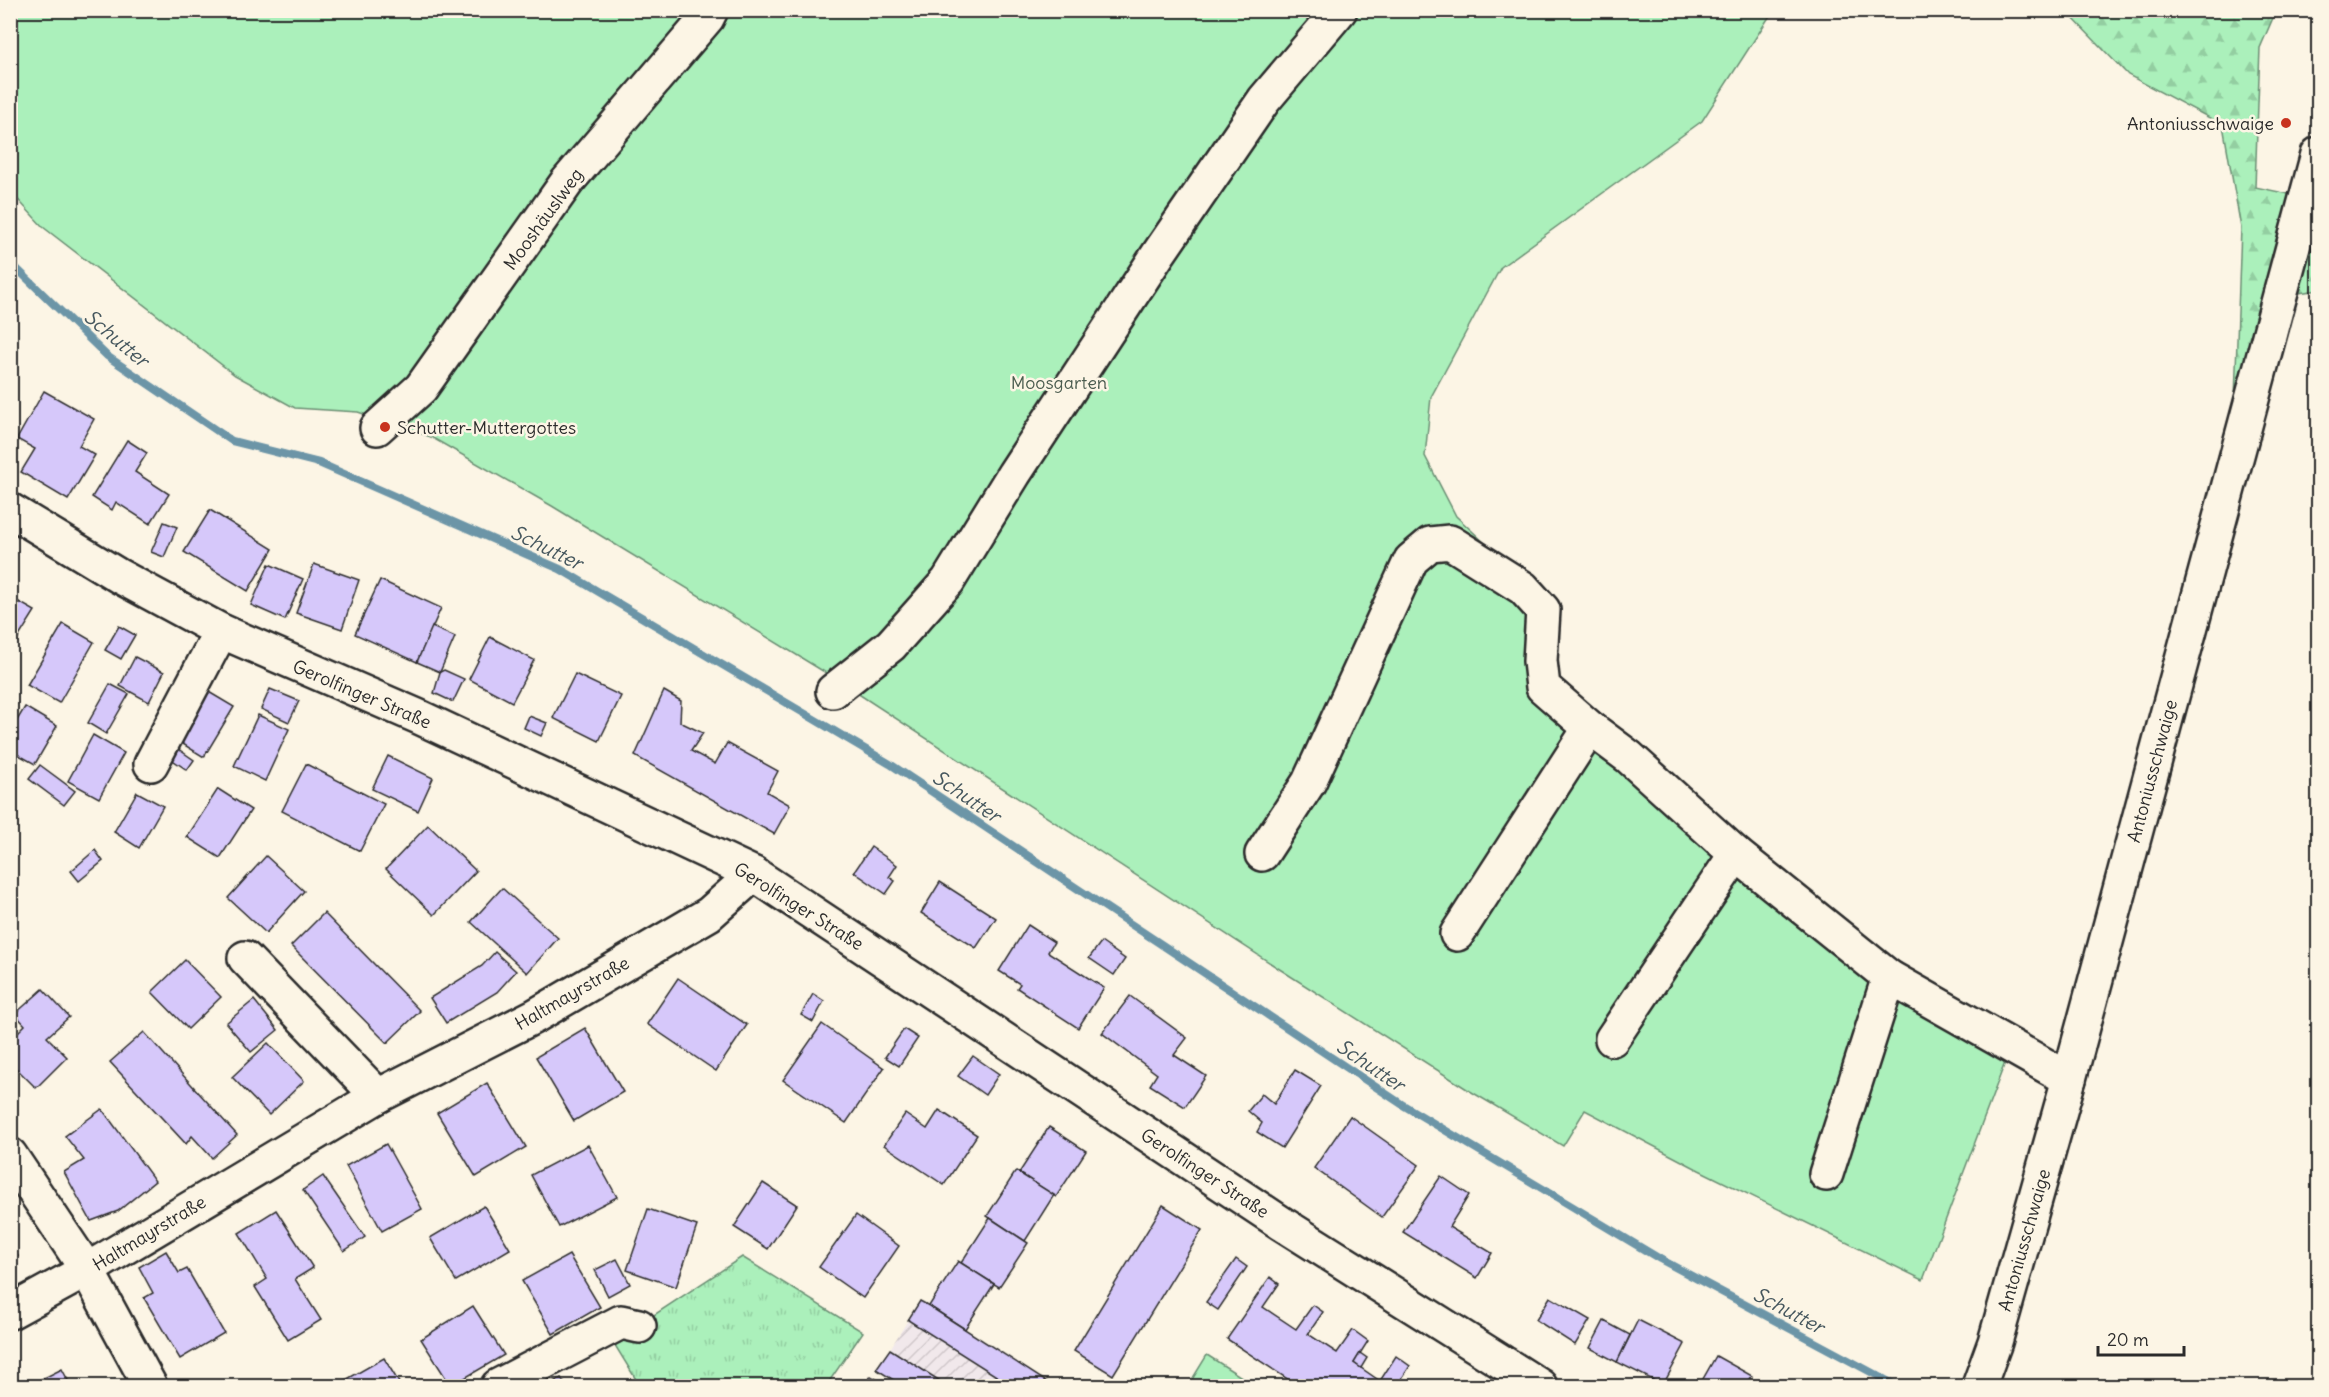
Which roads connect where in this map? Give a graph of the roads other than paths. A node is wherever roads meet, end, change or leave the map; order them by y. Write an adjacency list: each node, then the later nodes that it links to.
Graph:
1 (711, 10): 4 (street, Mooshäuslweg)
2 (1341, 10): 7 (street)
3 (2319, 154): 17 (street, Antoniusschwaige)
4 (377, 428)
5 (10, 510): 6 (street, Gerolfinger Straße)
6 (221, 631): 9 (street); 12 (street, Gerolfinger Straße)
7 (833, 691)
8 (1590, 728): 10 (street); 11 (street); 13 (street)
9 (151, 764)
10 (1262, 854)
11 (1736, 854): 15 (street); 16 (street)
12 (754, 874): 18 (street, Haltmayrstraße); 26 (street, Gerolfinger Straße)
13 (1457, 934)
14 (245, 958): 18 (street)
15 (1889, 977): 17 (street); 20 (street)
16 (1612, 1039)
17 (2069, 1079): 27 (street, Antoniusschwaige)
18 (378, 1096): 21 (street, Haltmayrstraße)
19 (10, 1155): 21 (street)
20 (1826, 1174)
21 (87, 1270): 22 (street, Haltmayrstraße); 24 (street)
22 (10, 1312)
23 (639, 1326): 25 (street)
24 (150, 1386)
25 (498, 1386)
26 (1540, 1386)
27 (1979, 1386)

